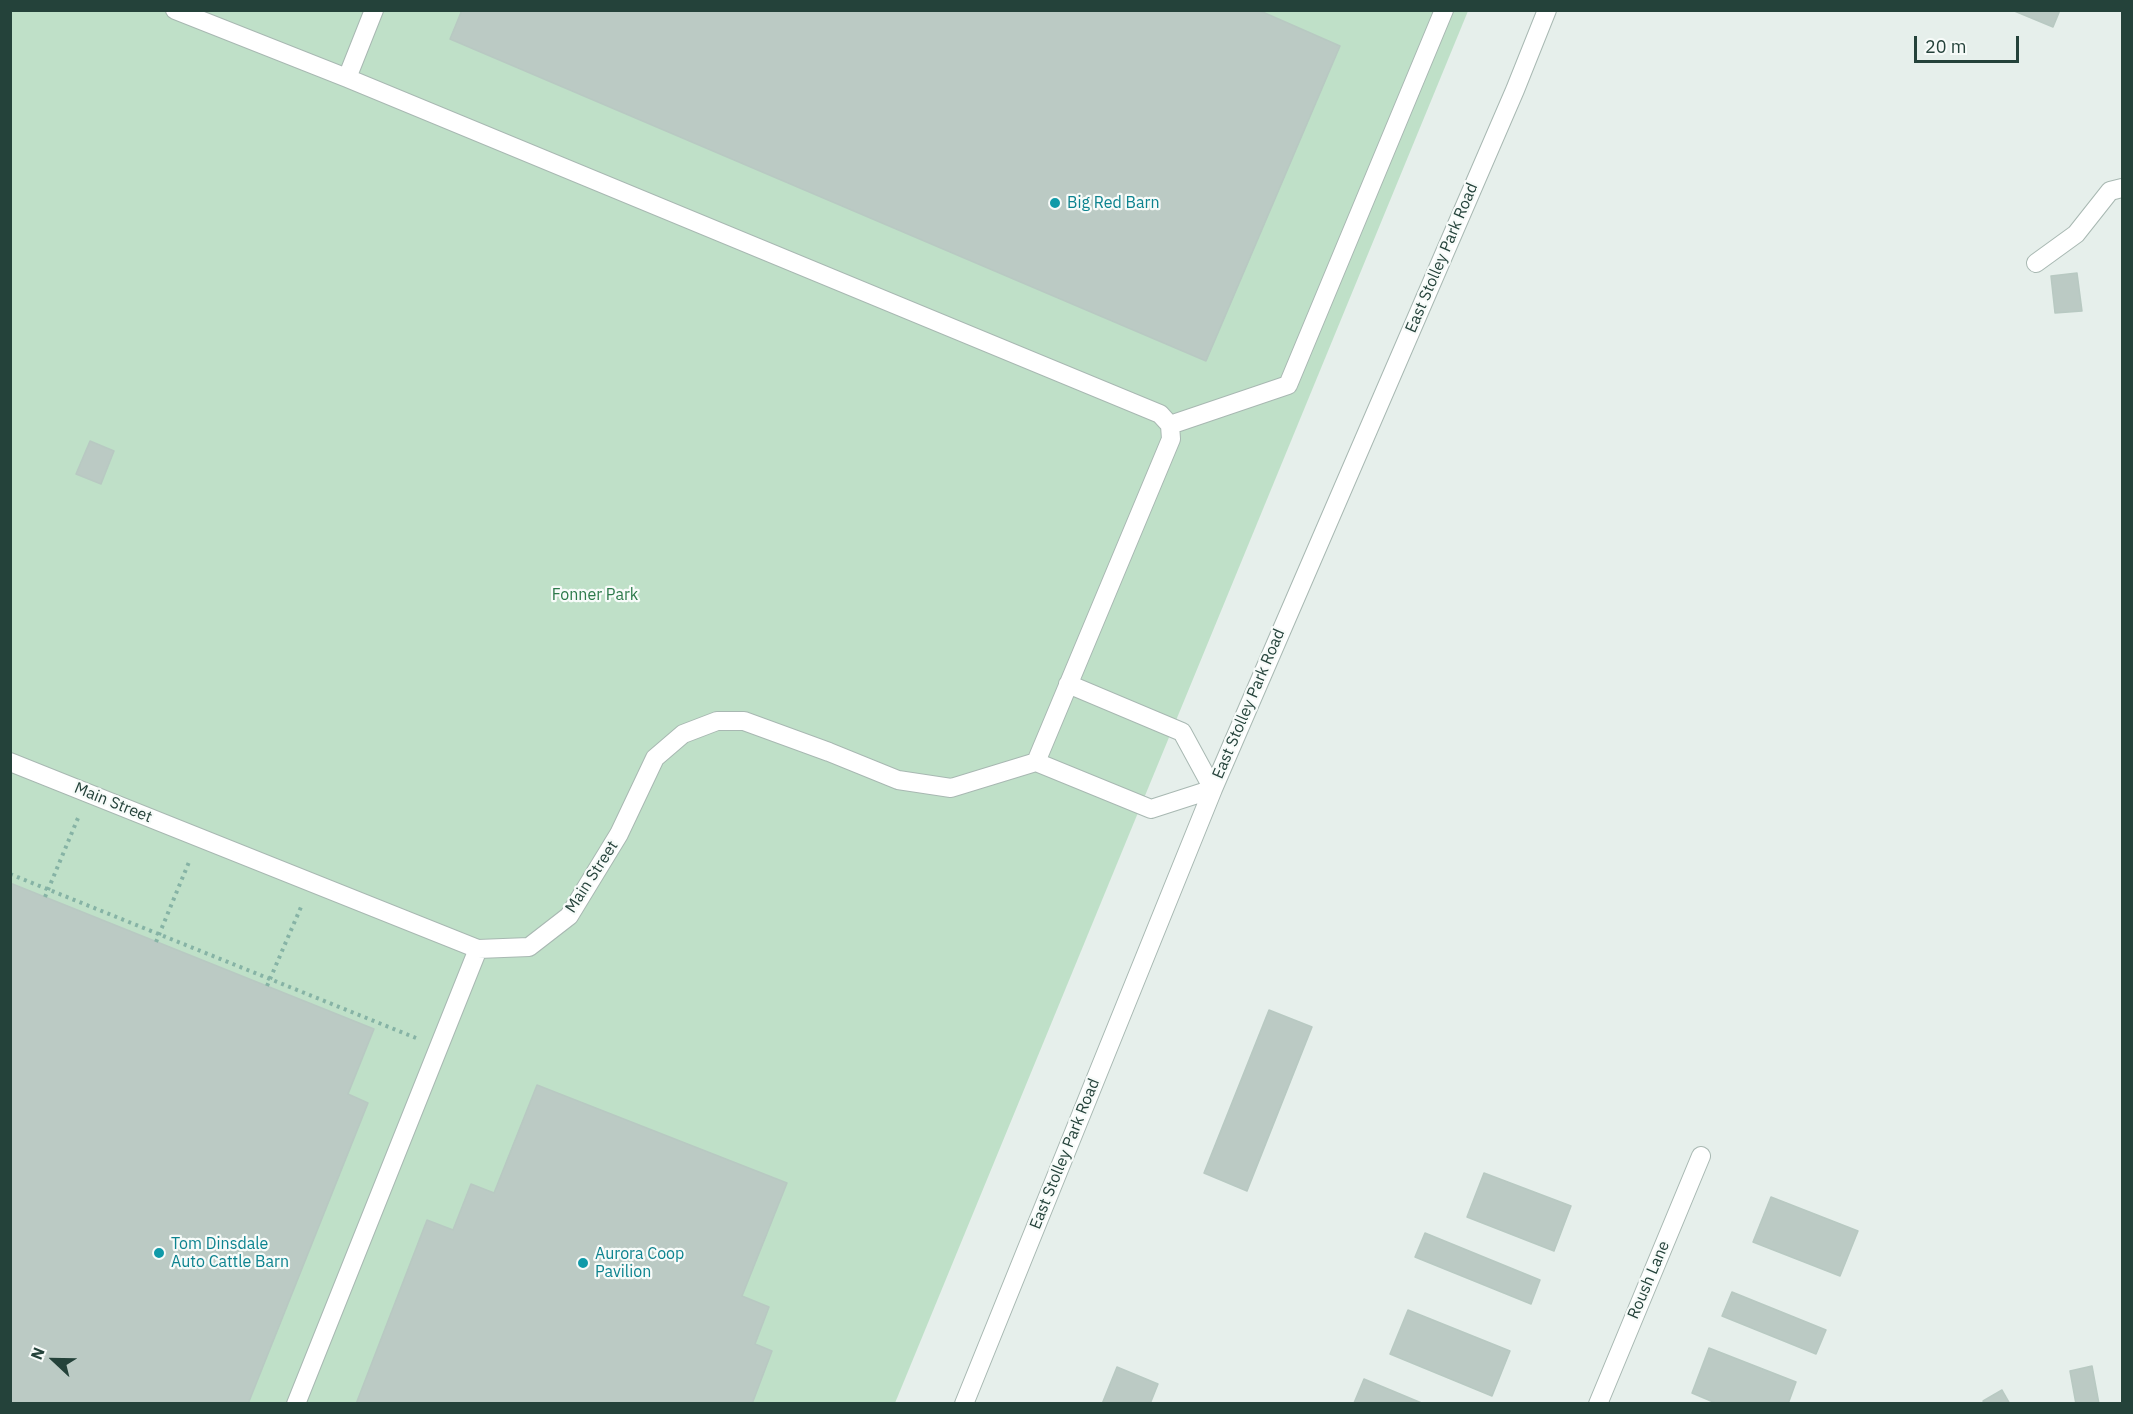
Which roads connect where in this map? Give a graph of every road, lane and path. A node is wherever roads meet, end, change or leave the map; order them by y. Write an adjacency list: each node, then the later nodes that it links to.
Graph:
1 (175, 10): 5 (street)
2 (374, 10): 5 (street)
3 (1444, 10): 8 (street)
4 (1546, 10): 12 (street, East Stolley Park Road)
5 (347, 78): 8 (street)
6 (2122, 188): 7 (street)
7 (2036, 263)
8 (1170, 425): 9 (street)
9 (1068, 684): 11 (street); 12 (street)
10 (10, 762): 13 (street, Main Street)
11 (1036, 762): 12 (street); 21 (street, Main Street)
12 (1213, 789): 27 (street, East Stolley Park Road)
13 (89, 793): 14 (street, Main Street); 17 (path)
14 (200, 838): 16 (street, Main Street); 19 (path)
15 (10, 874): 17 (path)
16 (312, 883): 21 (street, Main Street); 22 (path)
17 (49, 889): 18 (path); 19 (path)
18 (45, 897)
19 (159, 934): 20 (path); 22 (path)
20 (156, 942)
21 (478, 949): 24 (street)
22 (270, 979): 23 (path); 24 (path)
23 (267, 986)
24 (438, 1047): 26 (street)
25 (1701, 1156): 28 (street, Roush Lane)
26 (296, 1404)
27 (964, 1404)
28 (1598, 1404)

